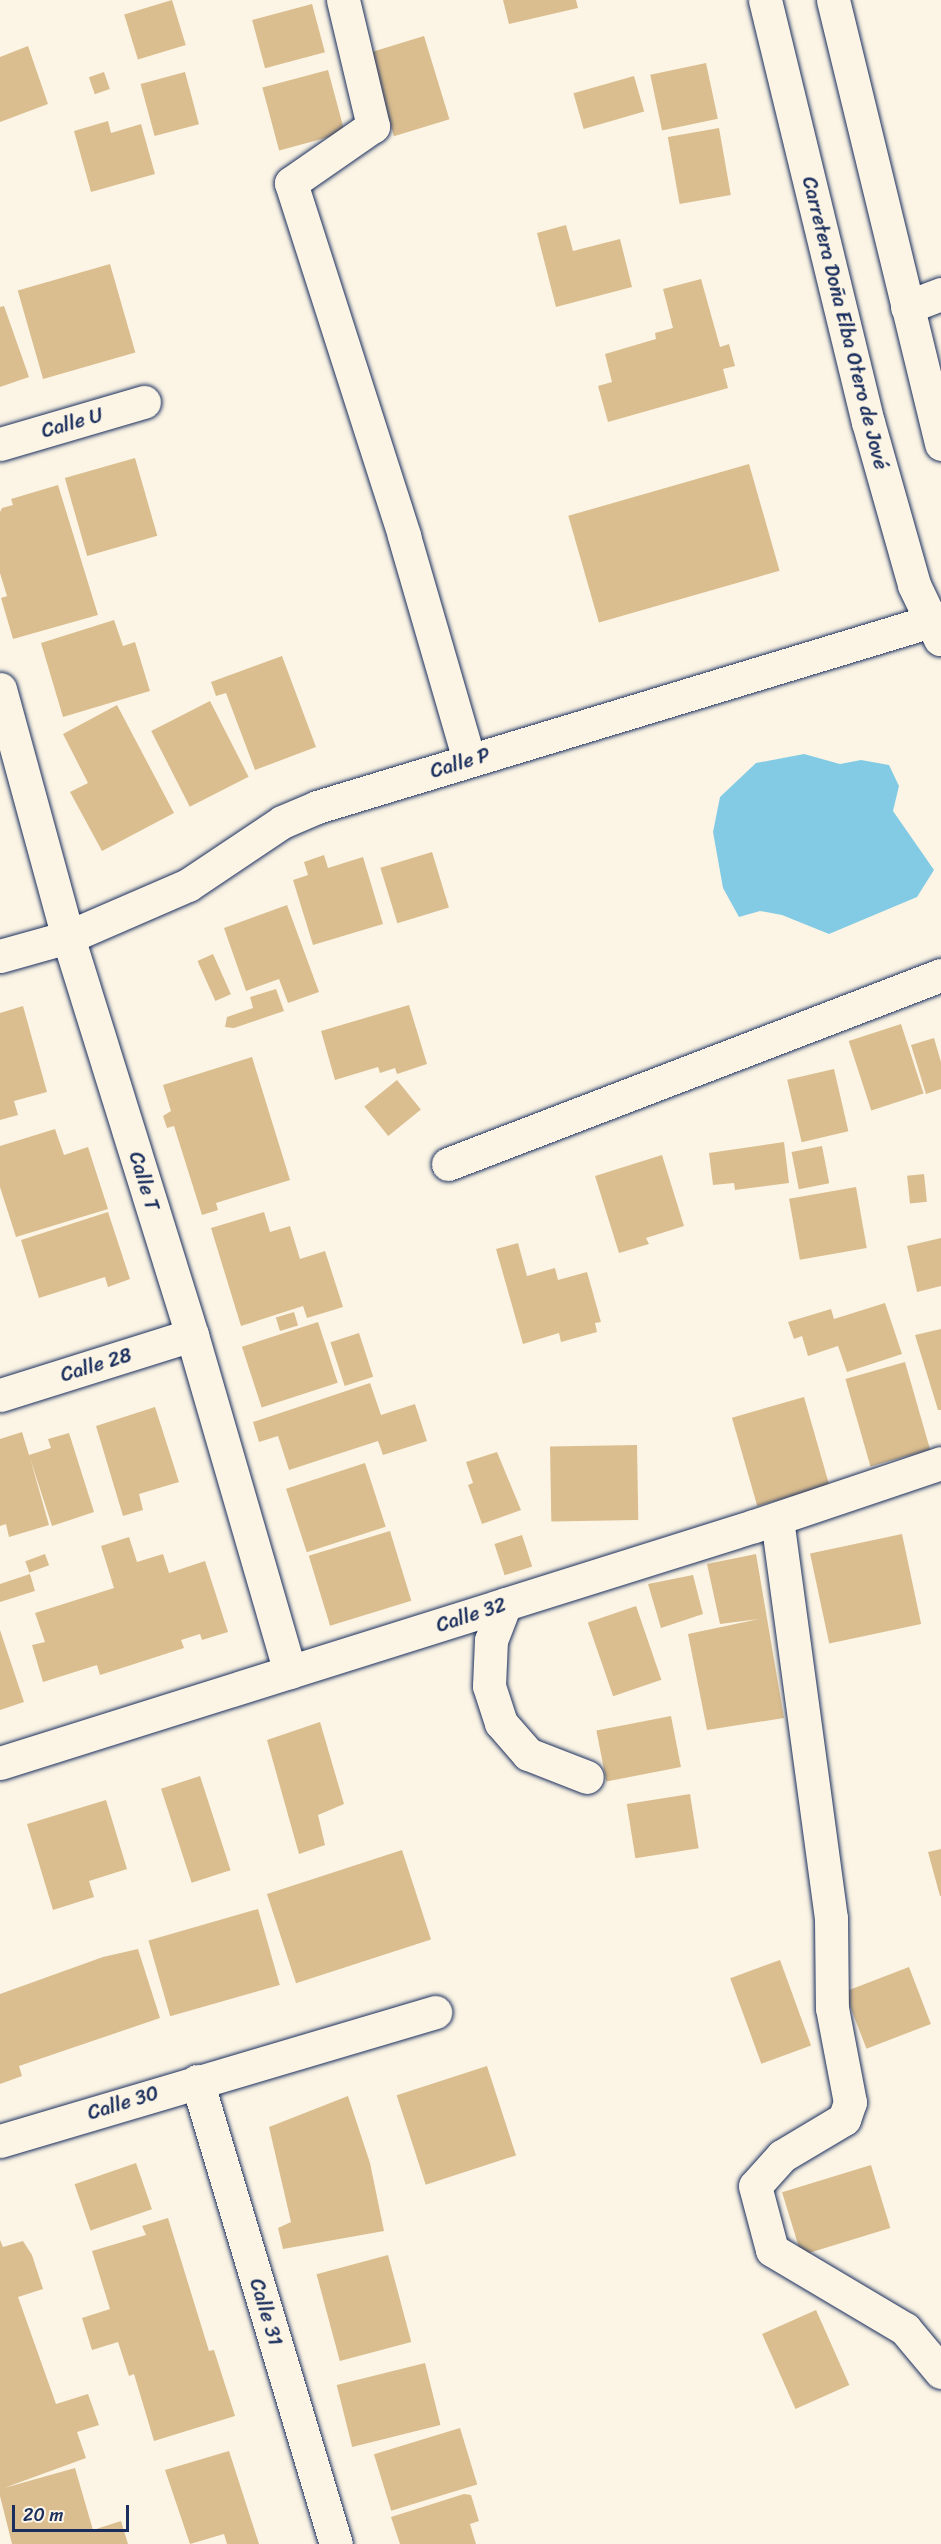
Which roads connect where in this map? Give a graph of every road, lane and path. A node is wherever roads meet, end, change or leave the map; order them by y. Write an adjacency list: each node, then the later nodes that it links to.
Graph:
1 (343, 0): 11 (street)
2 (765, 0): 9 (street, Carretera Doña Elba Otero de Jové)
3 (833, 0): 5 (street)
4 (941, 294): 5 (street)
5 (907, 307): 8 (street)
6 (144, 402): 7 (street, Calle U)
7 (0, 444)
8 (941, 444)
9 (937, 627): 11 (street, Calle P)
10 (0, 689): 12 (street, Calle T)
11 (469, 760): 12 (street, Calle P)
12 (68, 937): 13 (street, Calle P); 16 (street, Calle T)
13 (0, 956)
14 (941, 975): 15 (street)
15 (448, 1164)
16 (192, 1335): 17 (street, Calle 28); 21 (street, Calle T)
17 (0, 1395)
18 (941, 1463): 19 (street, Calle 32)
19 (777, 1519): 20 (street, Calle 32); 27 (street)
20 (505, 1604): 21 (street, Calle 32); 23 (street)
21 (290, 1672): 22 (street, Calle 32)
22 (0, 1763)
23 (587, 1777)
24 (435, 2012): 25 (street, Calle 30)
25 (197, 2081): 26 (street, Calle 30); 28 (street, Calle 31)
26 (0, 2140)
27 (941, 2372)
28 (336, 2544)

